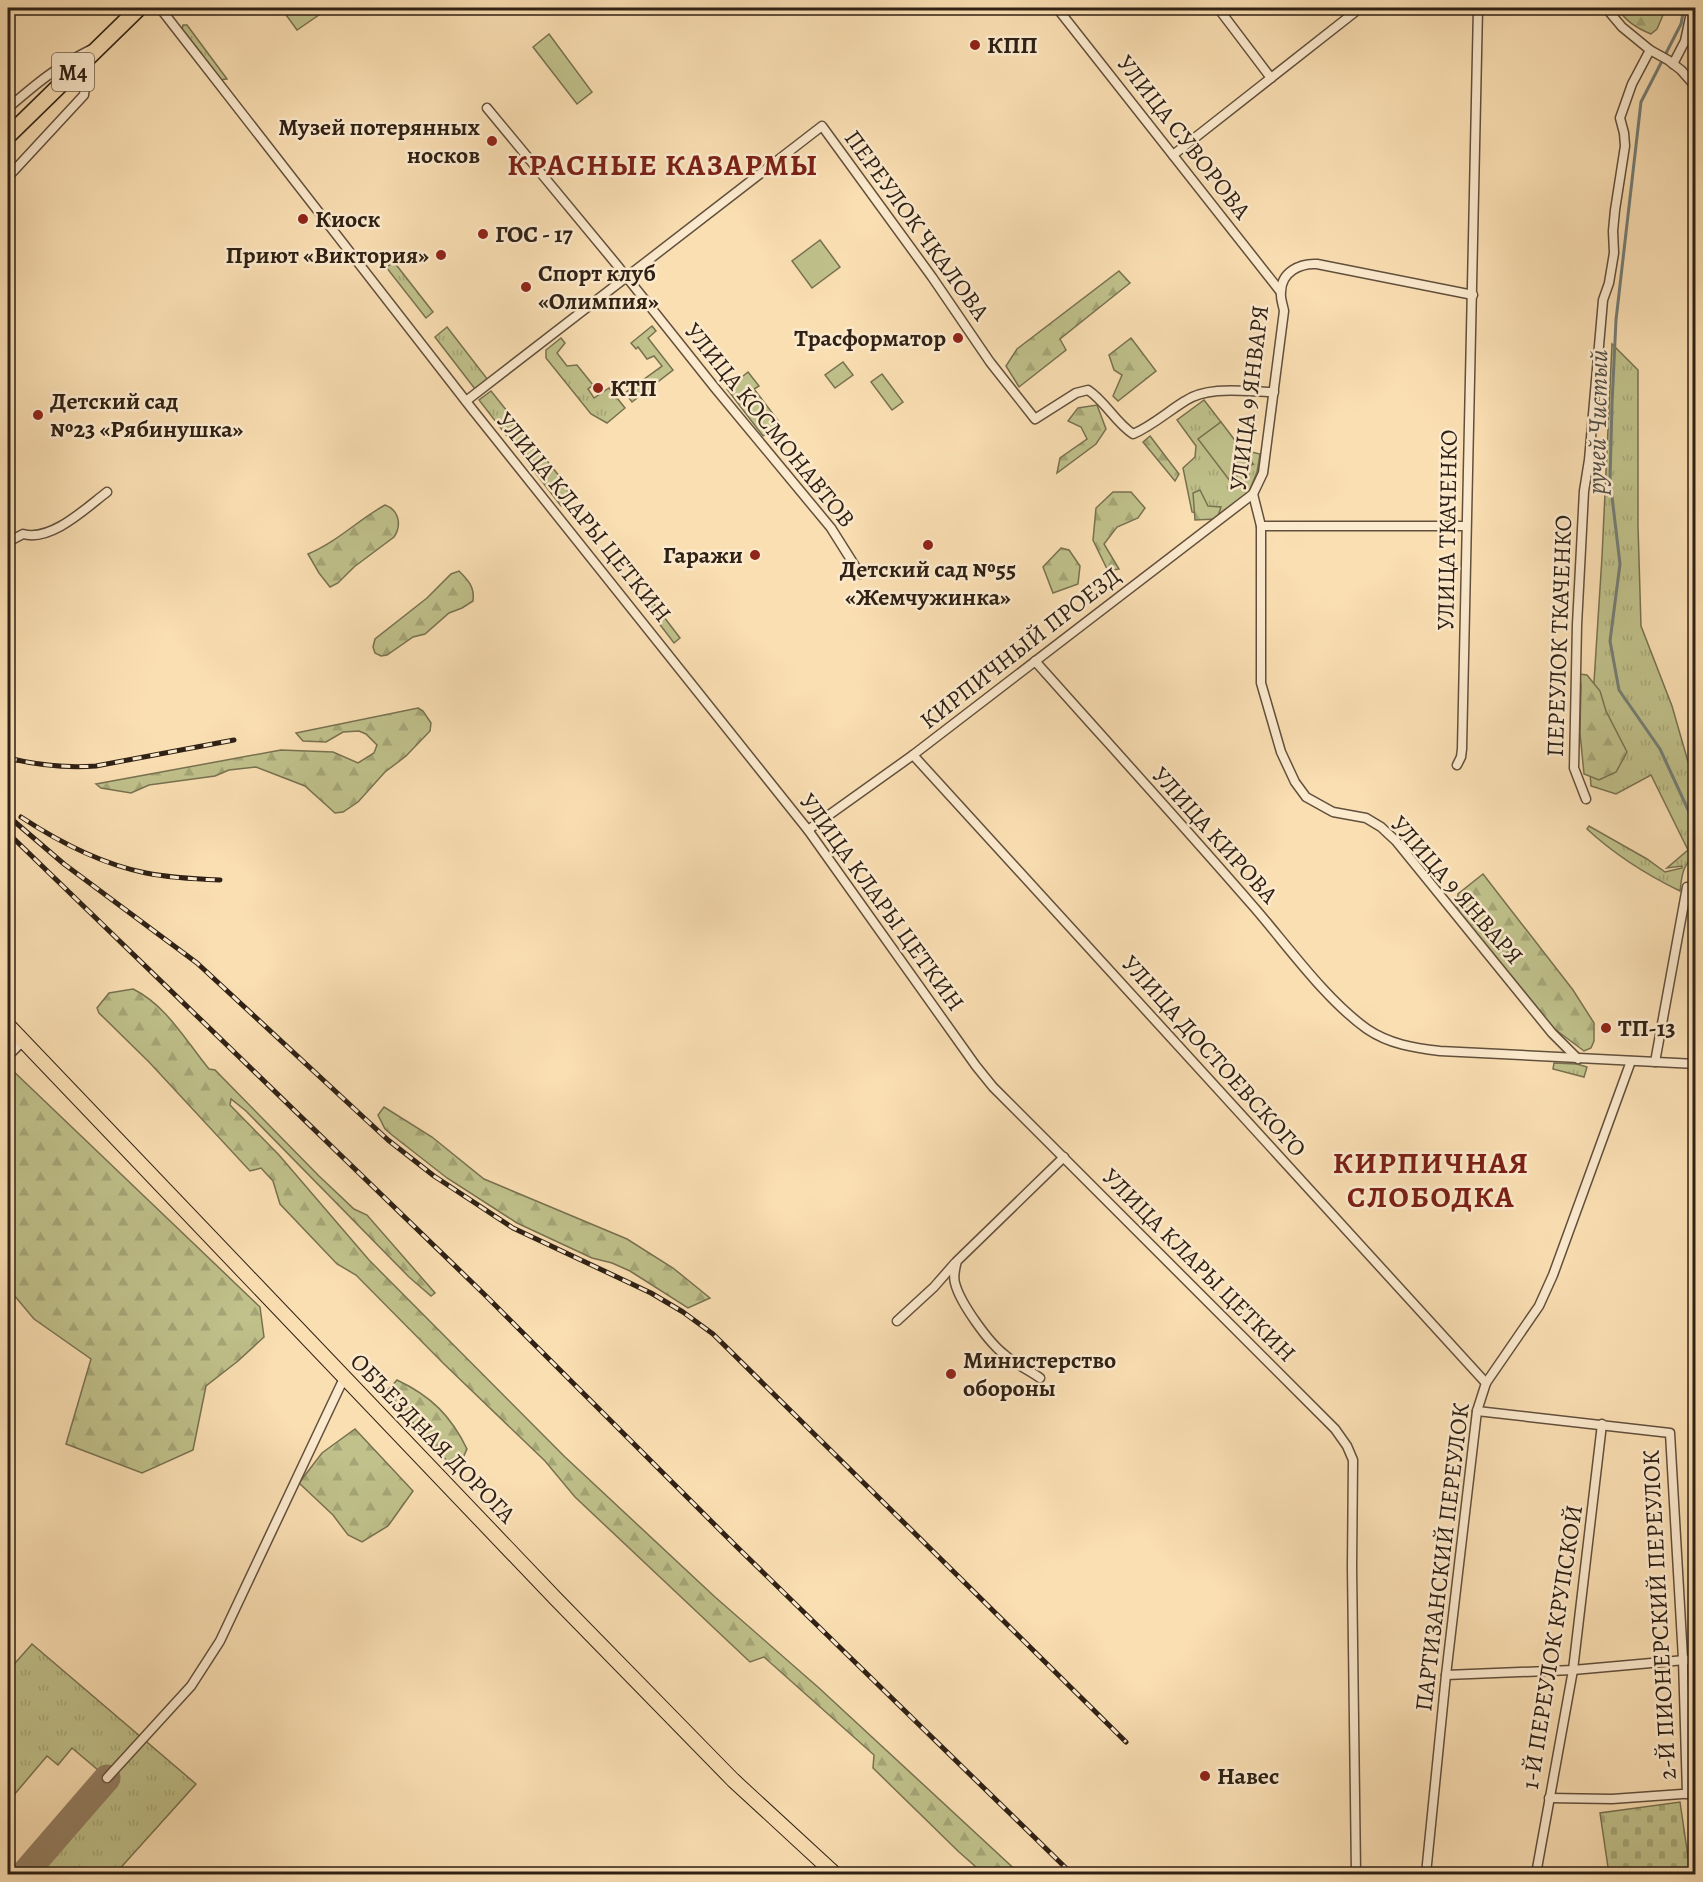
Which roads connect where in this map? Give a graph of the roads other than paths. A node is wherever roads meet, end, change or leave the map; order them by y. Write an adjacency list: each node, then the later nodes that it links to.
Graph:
1 (139, 8): 9 (highway, M4)
2 (160, 8): 24 (street, УЛИЦА КЛАРЫ ЦЕТКИН)
3 (1058, 8): 18 (street, УЛИЦА СУВОРОВА)
4 (1218, 8): 13 (street)
5 (1360, 8): 13 (street)
6 (1478, 8): 22 (street, УЛИЦА ТКАЧЕНКО)
7 (1606, 8): 10 (street)
8 (1692, 8): 12 (street)
9 (101, 44): 11 (highway, M4); 15 (street)
10 (1652, 50): 12 (street); 34 (street, ПЕРЕУЛОК ТКАЧЕНКО)
11 (88, 57): 17 (highway, M4); 19 (street)
12 (1670, 62): 14 (street)
13 (1271, 78): 18 (street)
14 (1695, 87)
15 (8, 108)
16 (487, 108): 20 (street, УЛИЦА КОСМОНАВТОВ)
17 (8, 136)
18 (1173, 155): 21 (street, УЛИЦА СУВОРОВА)
19 (8, 177)
20 (627, 277): 23 (street, ПЕРЕУЛОК ЧКАЛОВА); 24 (street, ПЕРЕУЛОК ЧКАЛОВА); 30 (street, УЛИЦА КОСМОНАВТОВ)
21 (1280, 291): 22 (street, УЛИЦА 9 ЯНВАРЯ); 23 (street, УЛИЦА 9 ЯНВАРЯ)
22 (1473, 295): 28 (street, УЛИЦА ТКАЧЕНКО)
23 (1274, 392): 26 (street, УЛИЦА 9 ЯНВАРЯ)
24 (466, 401): 35 (street, УЛИЦА КЛАРЫ ЦЕТКИН)
25 (107, 492): 29 (street)
26 (1253, 494): 27 (street, УЛИЦА 9 ЯНВАРЯ); 31 (street, КИРПИЧНЫЙ ПРОЕЗД)
27 (1261, 526): 28 (street, УЛИЦА 9 ЯНВАРЯ); 40 (street, УЛИЦА 9 ЯНВАРЯ)
28 (1466, 526): 33 (street, УЛИЦА ТКАЧЕНКО)
29 (8, 542)
30 (860, 574)
31 (1035, 661): 32 (street, КИРПИЧНЫЙ ПРОЕЗД); 40 (street, УЛИЦА КИРОВА)
32 (913, 755): 35 (street, КИРПИЧНЫЙ ПРОЕЗД); 49 (street, УЛИЦА ДОСТОЕВСКОГО)
33 (1457, 765)
34 (1586, 799)
35 (808, 830): 44 (street, УЛИЦА КЛАРЫ ЦЕТКИН)
36 (1687, 887): 42 (street)
37 (8, 1025): 38 (main road, ОБЪЕЗДНАЯ ДОРОГА)
38 (23, 1041): 39 (street); 47 (main road, ОБЪЕЗДНАЯ ДОРОГА)
39 (8, 1056)
40 (1578, 1059): 41 (street, УЛИЦА КИРОВА)
41 (1631, 1061): 42 (street, УЛИЦА КИРОВА); 49 (street, ПАРТИЗАНСКИЙ ПЕРЕУЛОК)
42 (1655, 1062): 43 (street, УЛИЦА КИРОВА)
43 (1695, 1064)
44 (1064, 1157): 45 (street); 60 (street, УЛИЦА КЛАРЫ ЦЕТКИН)
45 (957, 1261): 46 (street); 48 (street)
46 (897, 1321)
47 (344, 1378): 56 (street); 59 (main road, ОБЪЕЗДНАЯ ДОРОГА)
48 (1040, 1378)
49 (1486, 1383): 50 (street, ПАРТИЗАНСКИЙ ПЕРЕУЛОК)
50 (1478, 1411): 51 (street); 55 (street, ПАРТИЗАНСКИЙ ПЕРЕУЛОК)
51 (1602, 1424): 52 (street, 2-Й ПИОНЕРСКИЙ ПЕРЕУЛОК); 54 (street, 1-Й ПЕРЕУЛОК КРУПСКОЙ)
52 (1683, 1659): 53 (street); 54 (street); 57 (street, 2-Й ПИОНЕРСКИЙ ПЕРЕУЛОК)
53 (1695, 1659)
54 (1574, 1670): 55 (street); 58 (street, 1-Й ПЕРЕУЛОК КРУПСКОЙ)
55 (1446, 1675): 61 (street, ПАРТИЗАНСКИЙ ПЕРЕУЛОК)
56 (107, 1778)
57 (1691, 1794): 58 (street, 2-Й ПИОНЕРСКИЙ ПЕРЕУЛОК)
58 (1549, 1798): 62 (street, 1-Й ПЕРЕУЛОК КРУПСКОЙ)
59 (835, 1875)
60 (1356, 1875)
61 (1426, 1875)
62 (1536, 1875)

